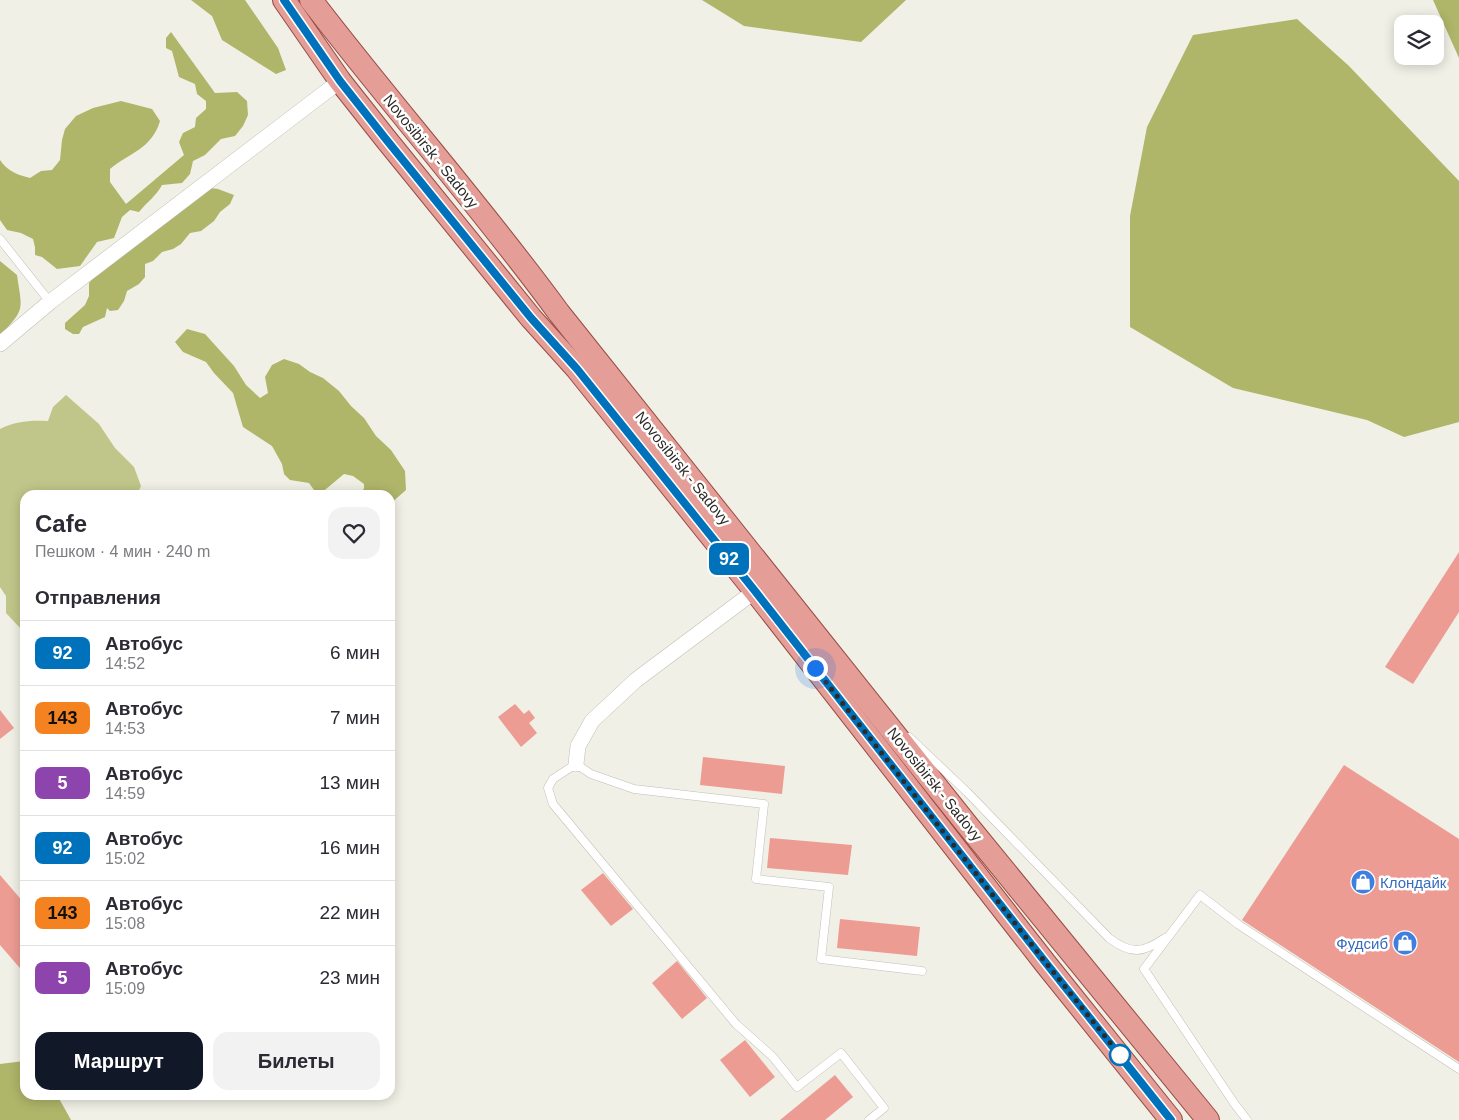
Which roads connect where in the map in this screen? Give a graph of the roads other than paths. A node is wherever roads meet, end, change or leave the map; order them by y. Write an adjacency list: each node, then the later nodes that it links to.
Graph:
1 (284, 0): 3 (main road, Novosibirsk - Sadovy)
2 (311, 0): 8 (main road, Novosibirsk - Sadovy)
3 (340, 81): 5 (street); 7 (main road, Novosibirsk - Sadovy)
4 (0, 239): 5 (lane)
5 (50, 302): 6 (street)
6 (0, 344)
7 (755, 591): 9 (street); 14 (main road, Novosibirsk - Sadovy)
8 (856, 685): 10 (lane); 15 (main road, Novosibirsk - Sadovy)
9 (576, 764): 11 (lane); 13 (lane)
10 (1170, 934): 12 (lane); 16 (lane)
11 (922, 971)
12 (1459, 1070)
13 (869, 1120)
14 (1171, 1120)
15 (1208, 1120)
16 (1247, 1120)

